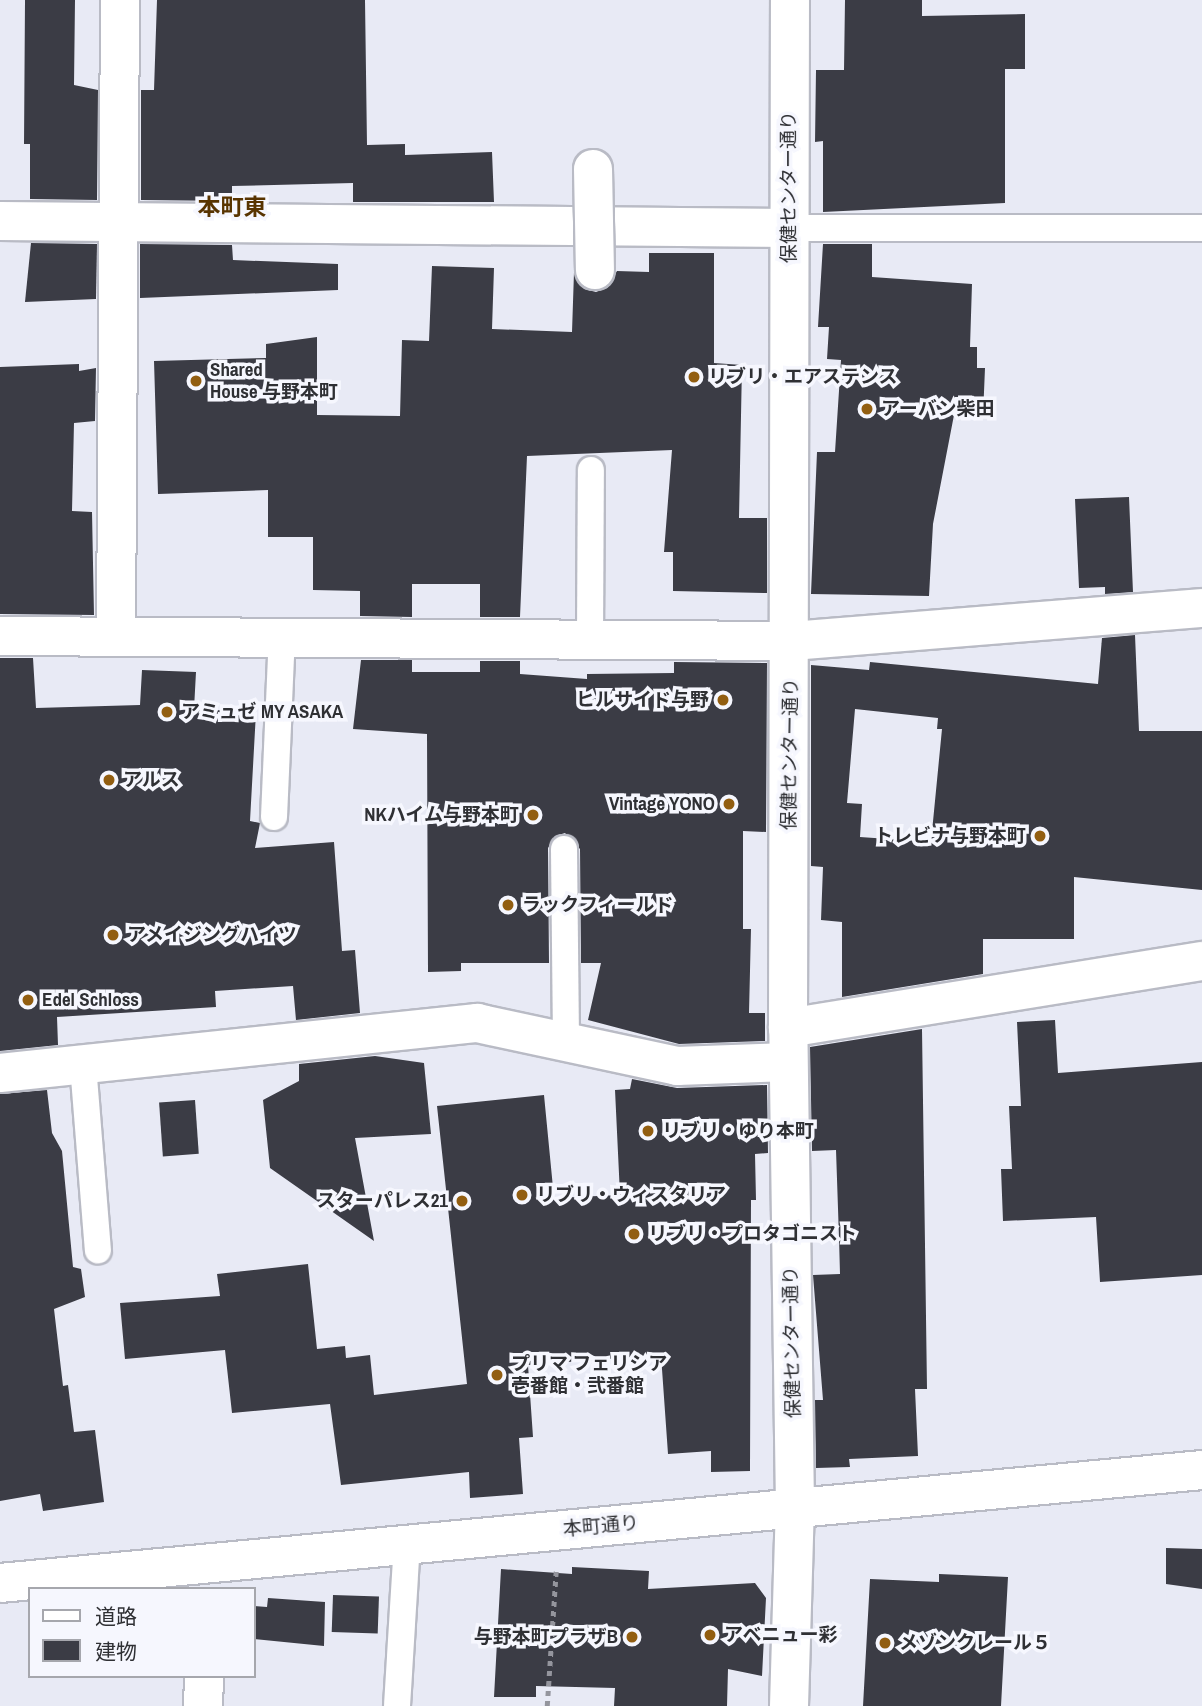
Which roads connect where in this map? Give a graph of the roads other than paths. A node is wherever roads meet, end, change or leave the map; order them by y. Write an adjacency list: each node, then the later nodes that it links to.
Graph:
1 (120, 0): 5 (street)
2 (790, 0): 6 (street, 保健センター通り)
3 (593, 169): 8 (street, bridge)
4 (0, 221): 5 (street)
5 (119, 222): 6 (street); 11 (street)
6 (789, 228): 7 (lane); 15 (street, 保健センター通り)
7 (1202, 228)
8 (595, 270)
9 (591, 470): 14 (lane)
10 (1202, 608): 15 (street)
11 (116, 635): 12 (street); 13 (street)
12 (0, 636)
13 (282, 636): 14 (street); 16 (lane)
14 (590, 639): 15 (street)
15 (792, 641): 20 (street, 保健センター通り)
16 (274, 817)
17 (564, 849): 19 (lane)
18 (1202, 961): 20 (street)
19 (566, 1043): 20 (street); 21 (street)
20 (788, 1045): 25 (street, 保健センター通り)
21 (83, 1065): 22 (street); 23 (lane)
22 (0, 1073)
23 (98, 1250)
24 (1202, 1470): 25 (street, 本町通り)
25 (795, 1508): 26 (street, 本町通り); 32 (street, 保健センター通り)
26 (407, 1544): 27 (street, 本町通り); 31 (lane)
27 (208, 1576): 28 (street, 本町通り)
28 (0, 1583)
29 (204, 1678): 30 (street)
30 (203, 1706)
31 (397, 1706)
32 (789, 1706)

